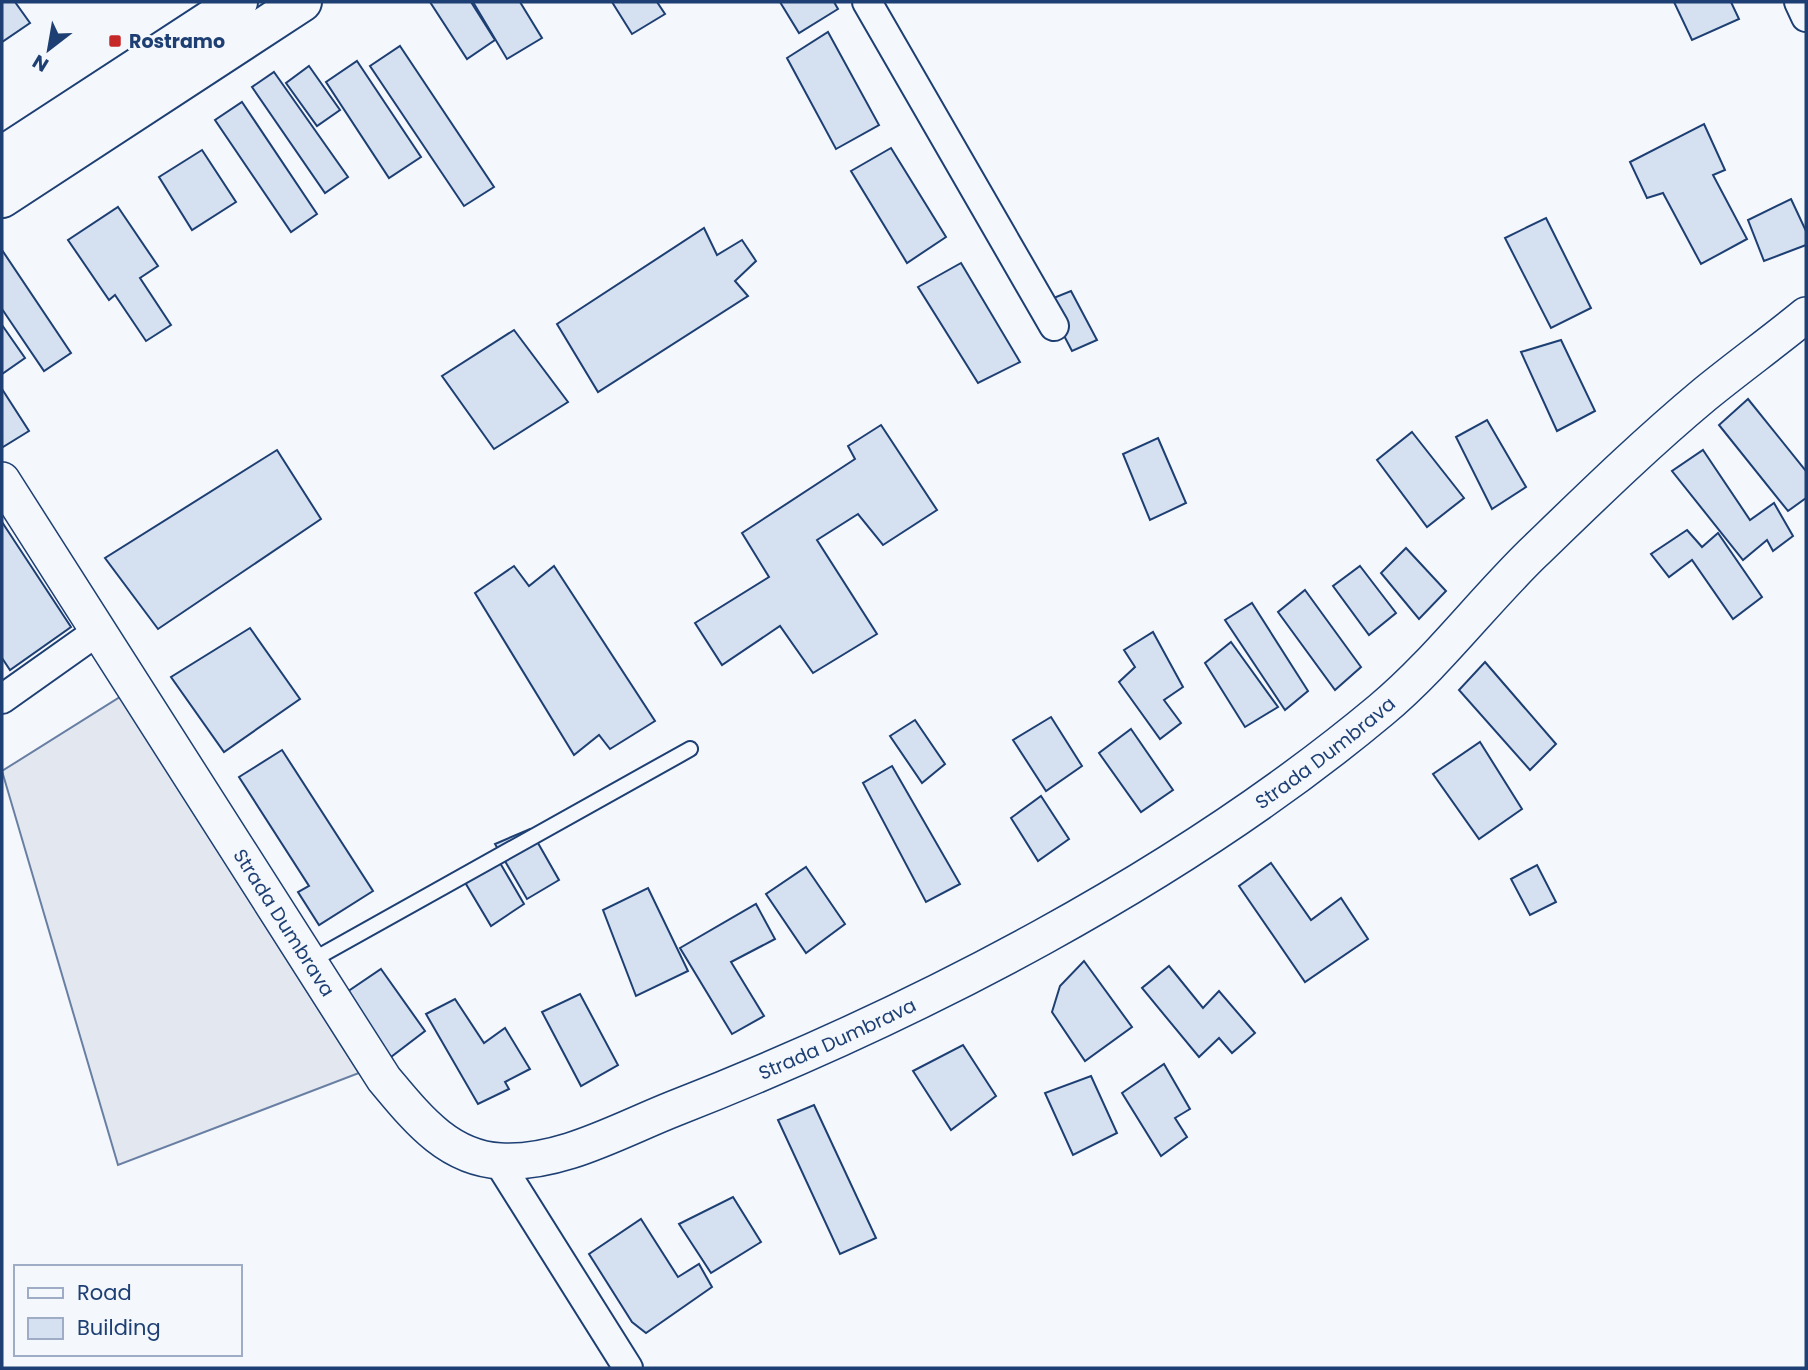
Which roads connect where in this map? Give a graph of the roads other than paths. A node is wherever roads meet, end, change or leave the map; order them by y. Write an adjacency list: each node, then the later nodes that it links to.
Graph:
1 (238, 2): 6 (main road)
2 (302, 2): 7 (main road)
3 (867, 2): 9 (street)
4 (1799, 2): 5 (street)
5 (1806, 17)
6 (2, 156)
7 (2, 198)
8 (1806, 315): 15 (street, Strada Dumbrava)
9 (1054, 326)
10 (2, 480): 11 (street, Strada Dumbrava)
11 (98, 631): 12 (street); 14 (street, Strada Dumbrava)
12 (2, 699)
13 (690, 749): 14 (lane)
14 (308, 962): 15 (street, Strada Dumbrava)
15 (498, 1161): 16 (street)
16 (628, 1368)

